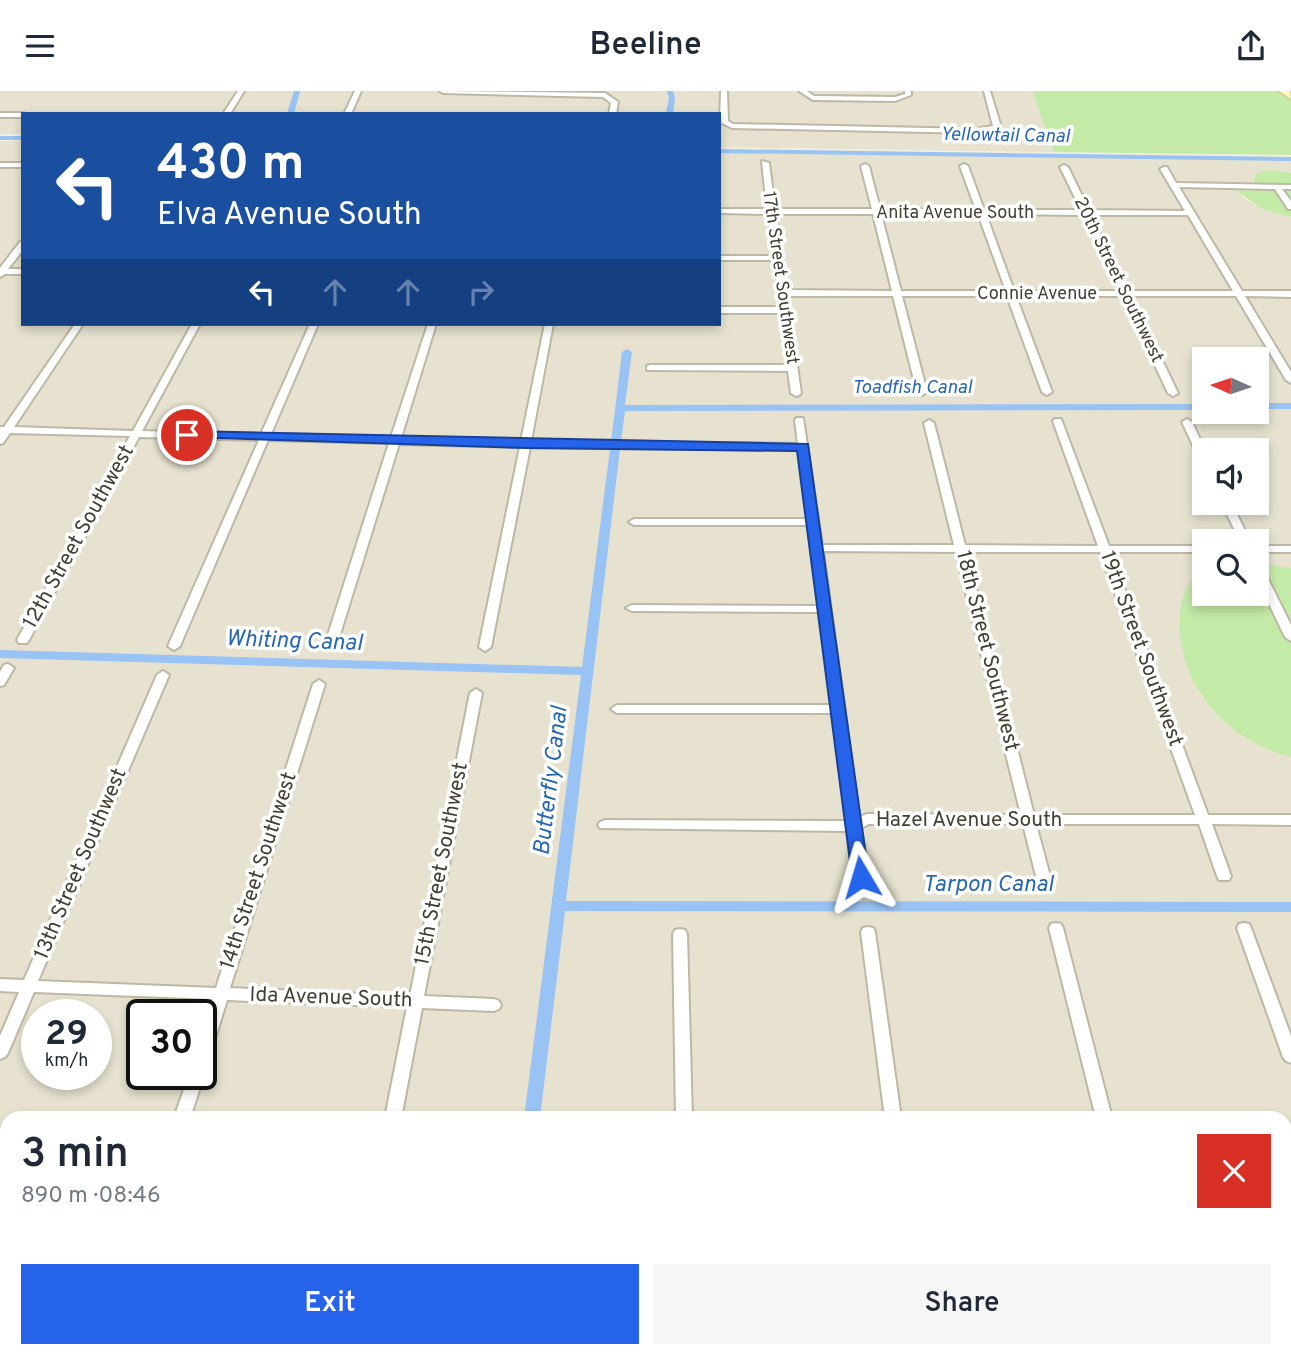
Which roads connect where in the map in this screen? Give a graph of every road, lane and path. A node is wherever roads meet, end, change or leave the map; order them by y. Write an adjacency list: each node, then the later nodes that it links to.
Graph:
1 (241, 91): 10 (street)
2 (358, 91): 11 (street)
3 (443, 91): 12 (street)
4 (723, 91): 5 (street)
5 (987, 91)
6 (1284, 91): 9 (street)
7 (805, 94): 8 (street)
8 (906, 94)
9 (1291, 96)
10 (227, 112)
11 (348, 112)
12 (612, 112)
13 (0, 115): 14 (street)
14 (21, 115)
15 (765, 163): 27 (street, 17th Street Southwest)
16 (0, 165): 17 (street)
17 (21, 165)
18 (865, 166): 30 (street)
19 (964, 166): 28 (street)
20 (1064, 167): 31 (street, 20th Street Southwest)
21 (1164, 169): 22 (street)
22 (1174, 185): 23 (street); 29 (street)
23 (1277, 187): 24 (street); 25 (street)
24 (1291, 187)
25 (1291, 207)
26 (721, 211): 27 (street, Anita Avenue South)
27 (772, 211): 30 (street, Anita Avenue South); 34 (street, 17th Street Southwest)
28 (981, 213): 30 (street, Anita Avenue South); 31 (street, Anita Avenue South); 39 (street)
29 (1190, 213): 31 (street, Anita Avenue South); 41 (street)
30 (877, 214): 38 (street)
31 (1086, 214): 40 (street, 20th Street Southwest)
32 (21, 247): 35 (street)
33 (721, 258): 34 (street)
34 (778, 258): 37 (street, 17th Street Southwest)
35 (1, 272): 36 (street)
36 (21, 272)
37 (782, 293): 38 (street, Connie Avenue); 44 (street, 17th Street Southwest)
38 (897, 293): 39 (street, Connie Avenue); 53 (street)
39 (1011, 294): 40 (street, Connie Avenue); 54 (street)
40 (1124, 294): 41 (street, Connie Avenue); 56 (street, 20th Street Southwest)
41 (1240, 294): 42 (street, Connie Avenue); 52 (street)
42 (1291, 294)
43 (721, 310): 44 (street)
44 (785, 310): 51 (street, 17th Street Southwest)
45 (78, 326): 61 (street)
46 (195, 326): 62 (street, 12th Street Southwest)
47 (313, 326): 63 (street)
48 (431, 326): 65 (street)
49 (549, 326): 67 (street)
50 (650, 368): 51 (street)
51 (792, 368): 55 (street, 17th Street Southwest)
52 (1291, 380)
53 (922, 392)
54 (1047, 392)
55 (796, 393)
56 (1173, 393)
57 (800, 420): 68 (street)
58 (1058, 421): 73 (street, 19th Street Southwest)
59 (1187, 422): 64 (street)
60 (929, 423): 72 (street, 18th Street Southwest)
61 (4, 430): 62 (street); 66 (street)
62 (136, 433): 63 (street); 81 (street, 12th Street Southwest)
63 (264, 437): 65 (street); 83 (street)
64 (1195, 438)
65 (395, 440): 67 (street); 82 (street)
66 (0, 441)
67 (526, 444): 68 (street); 84 (street)
68 (803, 447): 70 (street)
69 (634, 522): 70 (street)
70 (813, 522): 71 (street)
71 (816, 548): 72 (street); 79 (street)
72 (961, 548): 73 (street); 92 (street, 18th Street Southwest)
73 (1105, 549): 74 (street); 93 (street, 19th Street Southwest)
74 (1192, 549)
75 (1269, 549): 76 (street)
76 (1291, 549)
77 (1269, 592): 80 (street)
78 (632, 608): 79 (street)
79 (825, 609): 91 (street)
80 (1291, 637)
81 (23, 640)
82 (332, 641)
83 (174, 646)
84 (485, 647)
85 (8, 668): 87 (street)
86 (163, 675): 105 (street, 13th Street Southwest)
87 (0, 682)
88 (318, 684): 106 (street, 14th Street Southwest)
89 (476, 693): 107 (street, 15th Street Southwest)
90 (617, 709): 91 (street)
91 (838, 709): 96 (street)
92 (1029, 819): 93 (street, Hazel Avenue South); 96 (street, Hazel Avenue South); 99 (street, 18th Street Southwest)
93 (1204, 820): 94 (street, Hazel Avenue South); 97 (street, 19th Street Southwest)
94 (1291, 820)
95 (605, 825): 96 (street, Hazel Avenue South)
96 (854, 826): 98 (street)
97 (1224, 876)
98 (861, 877)
99 (1044, 880)
100 (1056, 928): 117 (street)
101 (1244, 928): 111 (street)
102 (869, 932): 116 (street)
103 (680, 934): 115 (street)
104 (0, 985): 105 (street, Ida Avenue South)
105 (29, 986): 106 (street, Ida Avenue South); 110 (street, 13th Street Southwest)
106 (220, 994): 107 (street, Ida Avenue South); 108 (street, 14th Street Southwest)
107 (415, 1002): 109 (street, Ida Avenue South); 114 (street, 15th Street Southwest)
108 (217, 1004)
109 (494, 1005)
110 (0, 1053)
111 (1291, 1056)
112 (191, 1090): 113 (street)
113 (184, 1111)
114 (394, 1111)
115 (684, 1111)
116 (892, 1111)
117 (1102, 1111)

